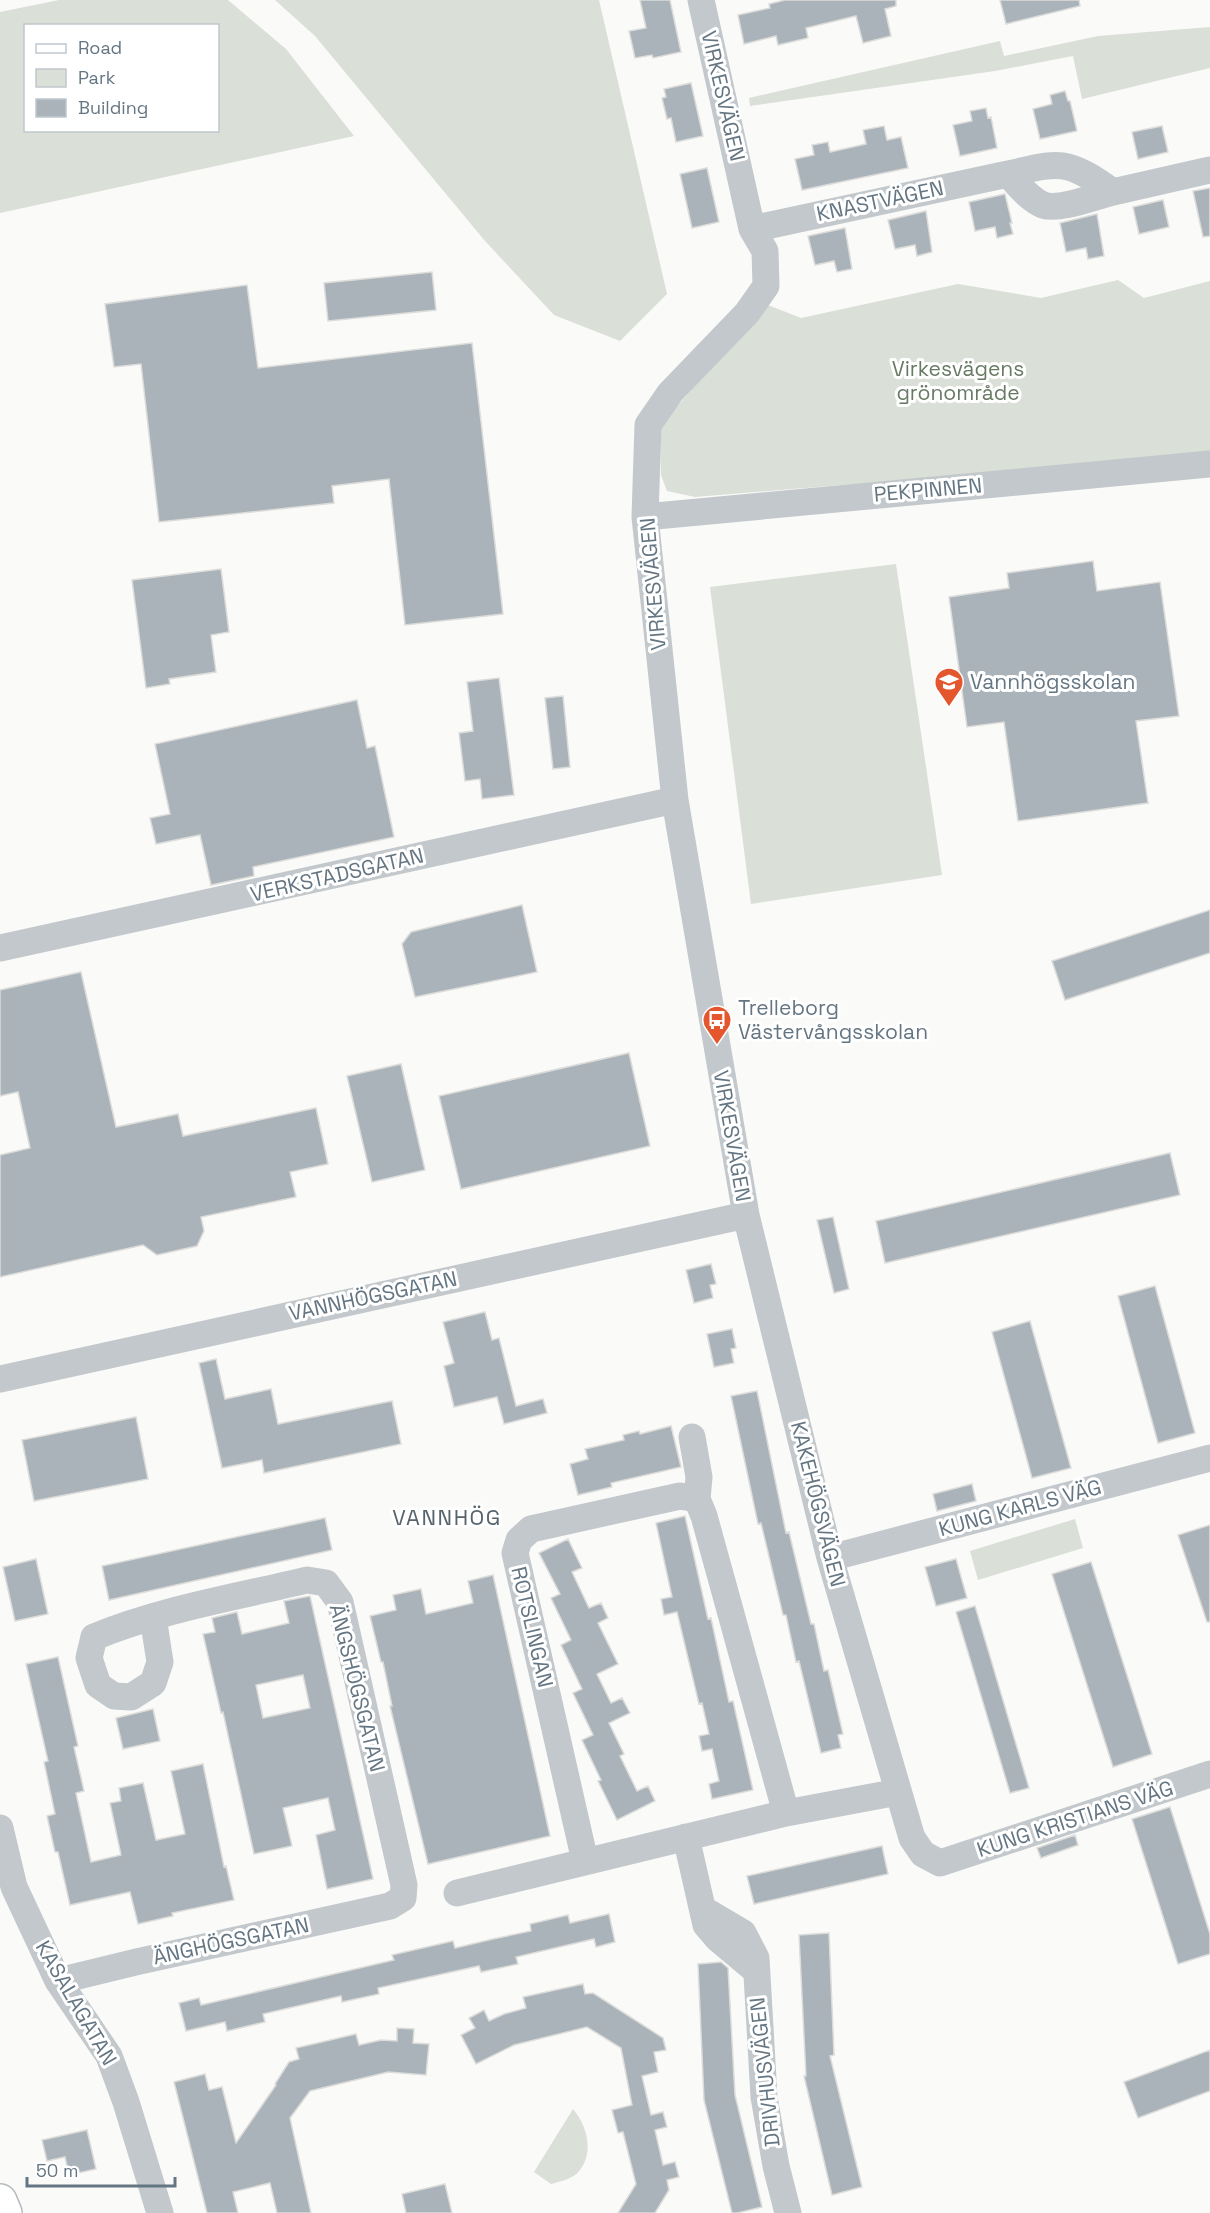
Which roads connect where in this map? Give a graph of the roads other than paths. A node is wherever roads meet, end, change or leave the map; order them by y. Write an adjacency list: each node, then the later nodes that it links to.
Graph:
1 (701, 0): 5 (street, VIRKESVÄGEN)
2 (1210, 170): 4 (street)
3 (1008, 174): 4 (street, KNASTVÄGEN); 4 (street); 5 (street, KNASTVÄGEN)
4 (1113, 192)
5 (752, 229): 7 (street, VIRKESVÄGEN)
6 (1210, 464): 7 (street, PEKPINNEN)
7 (645, 517): 8 (street, VIRKESVÄGEN)
8 (675, 800): 9 (street, VERKSTADSGATAN); 10 (street, VIRKESVÄGEN)
9 (0, 948)
10 (746, 1215): 11 (street, VANNHÖGSGATAN); 15 (street, KAKEHÖGSVÄGEN)
11 (0, 1379)
12 (692, 1437): 14 (street)
13 (1210, 1458): 15 (street, KUNG KARLS VÄG)
14 (697, 1499): 19 (street); 22 (street, ROTSLINGAN)
15 (830, 1558): 18 (street, KAKEHÖGSVÄGEN)
16 (153, 1617): 25 (street, ÄNGSHÖGSGATAN)
17 (1210, 1774): 23 (street, KUNG KRISTIANS VÄG)
18 (898, 1792): 19 (street); 23 (street, KAKEHÖGSVÄGEN)
19 (786, 1813): 21 (street)
20 (0, 1828): 26 (street, KASALAGATAN)
21 (686, 1837): 22 (street); 28 (street, DRIVHUSVÄGEN)
22 (585, 1862): 24 (street)
23 (940, 1863)
24 (457, 1893)
25 (403, 1898): 26 (street, ÄNGHÖGSGATAN)
26 (58, 1981): 30 (street, KASALAGATAN)
27 (0, 2201): 29 (main road)
28 (786, 2211)
29 (5, 2213)
30 (160, 2213)

